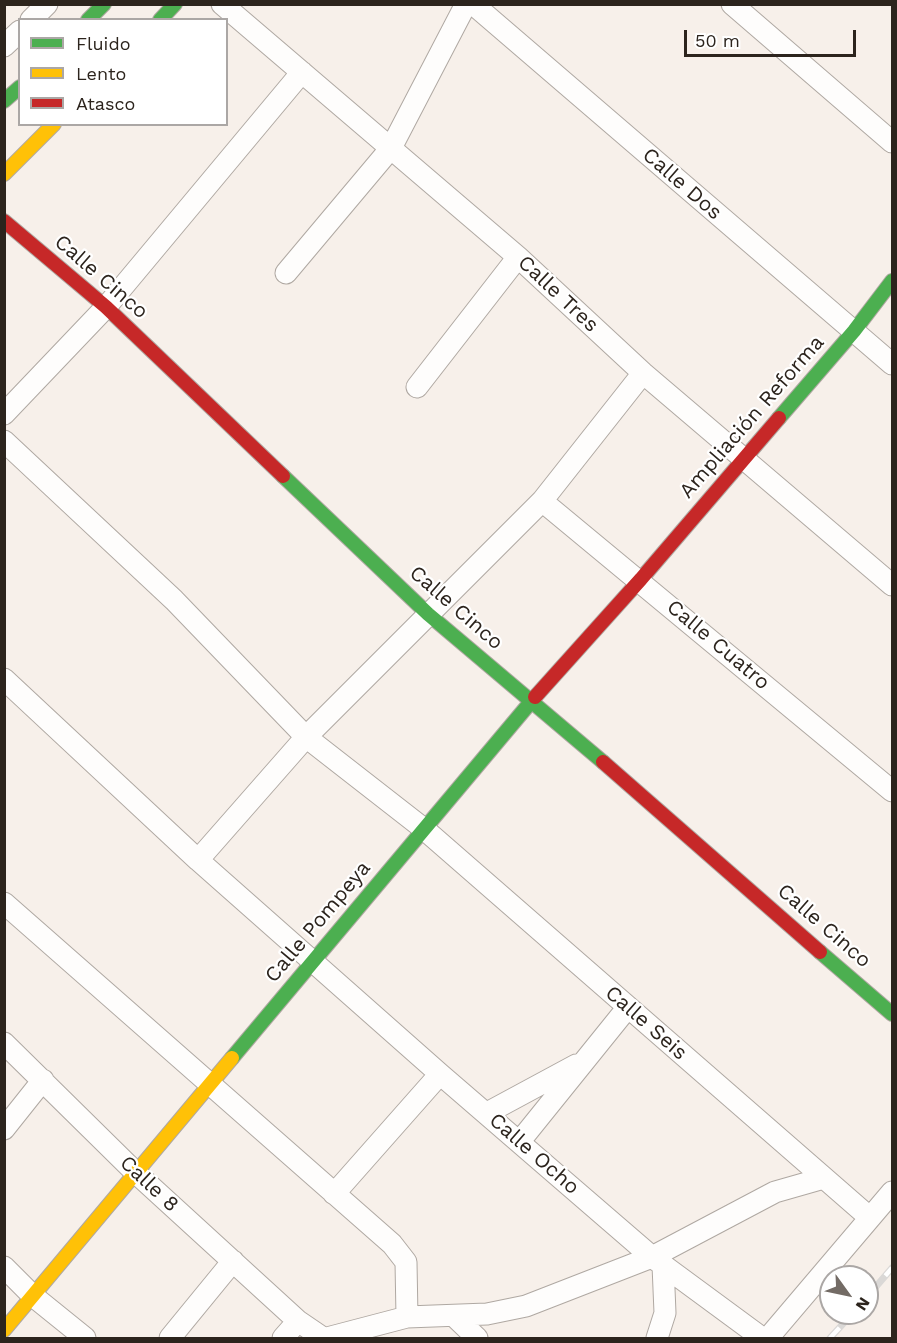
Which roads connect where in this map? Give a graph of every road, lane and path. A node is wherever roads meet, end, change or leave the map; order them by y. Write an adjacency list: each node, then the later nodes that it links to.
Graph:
1 (47, 4): 8 (street)
2 (104, 4): 9 (street)
3 (175, 4): 10 (street)
4 (222, 4): 13 (street, Calle Tres)
5 (466, 4): 18 (street)
6 (472, 4): 25 (street, Calle Dos)
7 (732, 4): 17 (street)
8 (33, 18)
9 (90, 18)
10 (162, 18)
11 (18, 33): 12 (street)
12 (4, 46)
13 (302, 72): 18 (street, Calle Tres); 24 (street)
14 (18, 89): 15 (street)
15 (4, 101)
16 (52, 126): 19 (street)
17 (892, 142)
18 (391, 148): 21 (street, Calle Tres); 22 (street)
19 (4, 174)
20 (4, 221): 24 (street, Calle Cinco)
21 (518, 257): 27 (street, Calle Tres); 28 (street)
22 (286, 273)
23 (892, 281): 25 (street, Ampliación Reforma)
24 (106, 308): 29 (street); 35 (street, Calle Cinco)
25 (854, 331): 26 (street, Calle Dos); 31 (street, Ampliación Reforma)
26 (892, 364)
27 (643, 373): 31 (street, Calle Tres); 32 (street)
28 (417, 387)
29 (4, 414)
30 (4, 441): 38 (street, Calle Seis)
31 (744, 457): 33 (street, Ampliación Reforma); 34 (street, Calle Tres)
32 (542, 501): 33 (street, Calle Cuatro); 35 (street)
33 (640, 579): 37 (street, Calle Pompeya); 39 (street, Calle Cuatro)
34 (892, 585)
35 (428, 614): 37 (street, Calle Cinco); 38 (street)
36 (4, 680): 41 (street, Calle Ocho)
37 (532, 700): 40 (street, Calle Pompeya); 45 (street, Calle Cinco)
38 (306, 737): 40 (street, Calle Seis); 41 (street)
39 (892, 791)
40 (424, 829): 43 (street, Calle Pompeya); 44 (street, Calle Seis)
41 (198, 860): 43 (street, Calle Ocho)
42 (4, 903): 50 (street)
43 (313, 960): 48 (street, Calle Ocho); 50 (street, Calle Pompeya)
44 (628, 1007): 47 (street); 55 (street, Calle Seis)
45 (892, 1014)
46 (4, 1043): 49 (street, Calle 8)
47 (585, 1060): 51 (street); 53 (street)
48 (440, 1074): 51 (street, Calle Ocho); 57 (street)
49 (44, 1080): 52 (street); 54 (street, Calle 8)
50 (209, 1084): 54 (street, Calle Pompeya); 57 (street)
51 (487, 1113): 53 (street, Calle Ocho)
52 (4, 1129)
53 (520, 1141): 60 (street, Calle Ocho)
54 (135, 1172): 59 (street, Calle 8); 62 (street, Calle Pompeya)
55 (824, 1179): 58 (street, Calle Seis); 60 (street)
56 (892, 1192): 58 (street)
57 (334, 1194): 64 (street)
58 (869, 1217): 74 (street)
59 (233, 1261): 65 (street, Calle 8); 68 (street)
60 (658, 1261): 63 (street); 72 (street); 73 (street, Calle Ocho)
61 (4, 1267): 62 (street)
62 (33, 1296): 66 (street, Calle Pompeya); 67 (street)
63 (454, 1316): 64 (street); 71 (street)
64 (407, 1317): 70 (street)
65 (298, 1321): 69 (street); 70 (street, Calle 8)
66 (4, 1330)
67 (85, 1338)
68 (170, 1338)
69 (283, 1338)
70 (325, 1338)
71 (477, 1338)
72 (657, 1338)
73 (762, 1338)
74 (768, 1338)

